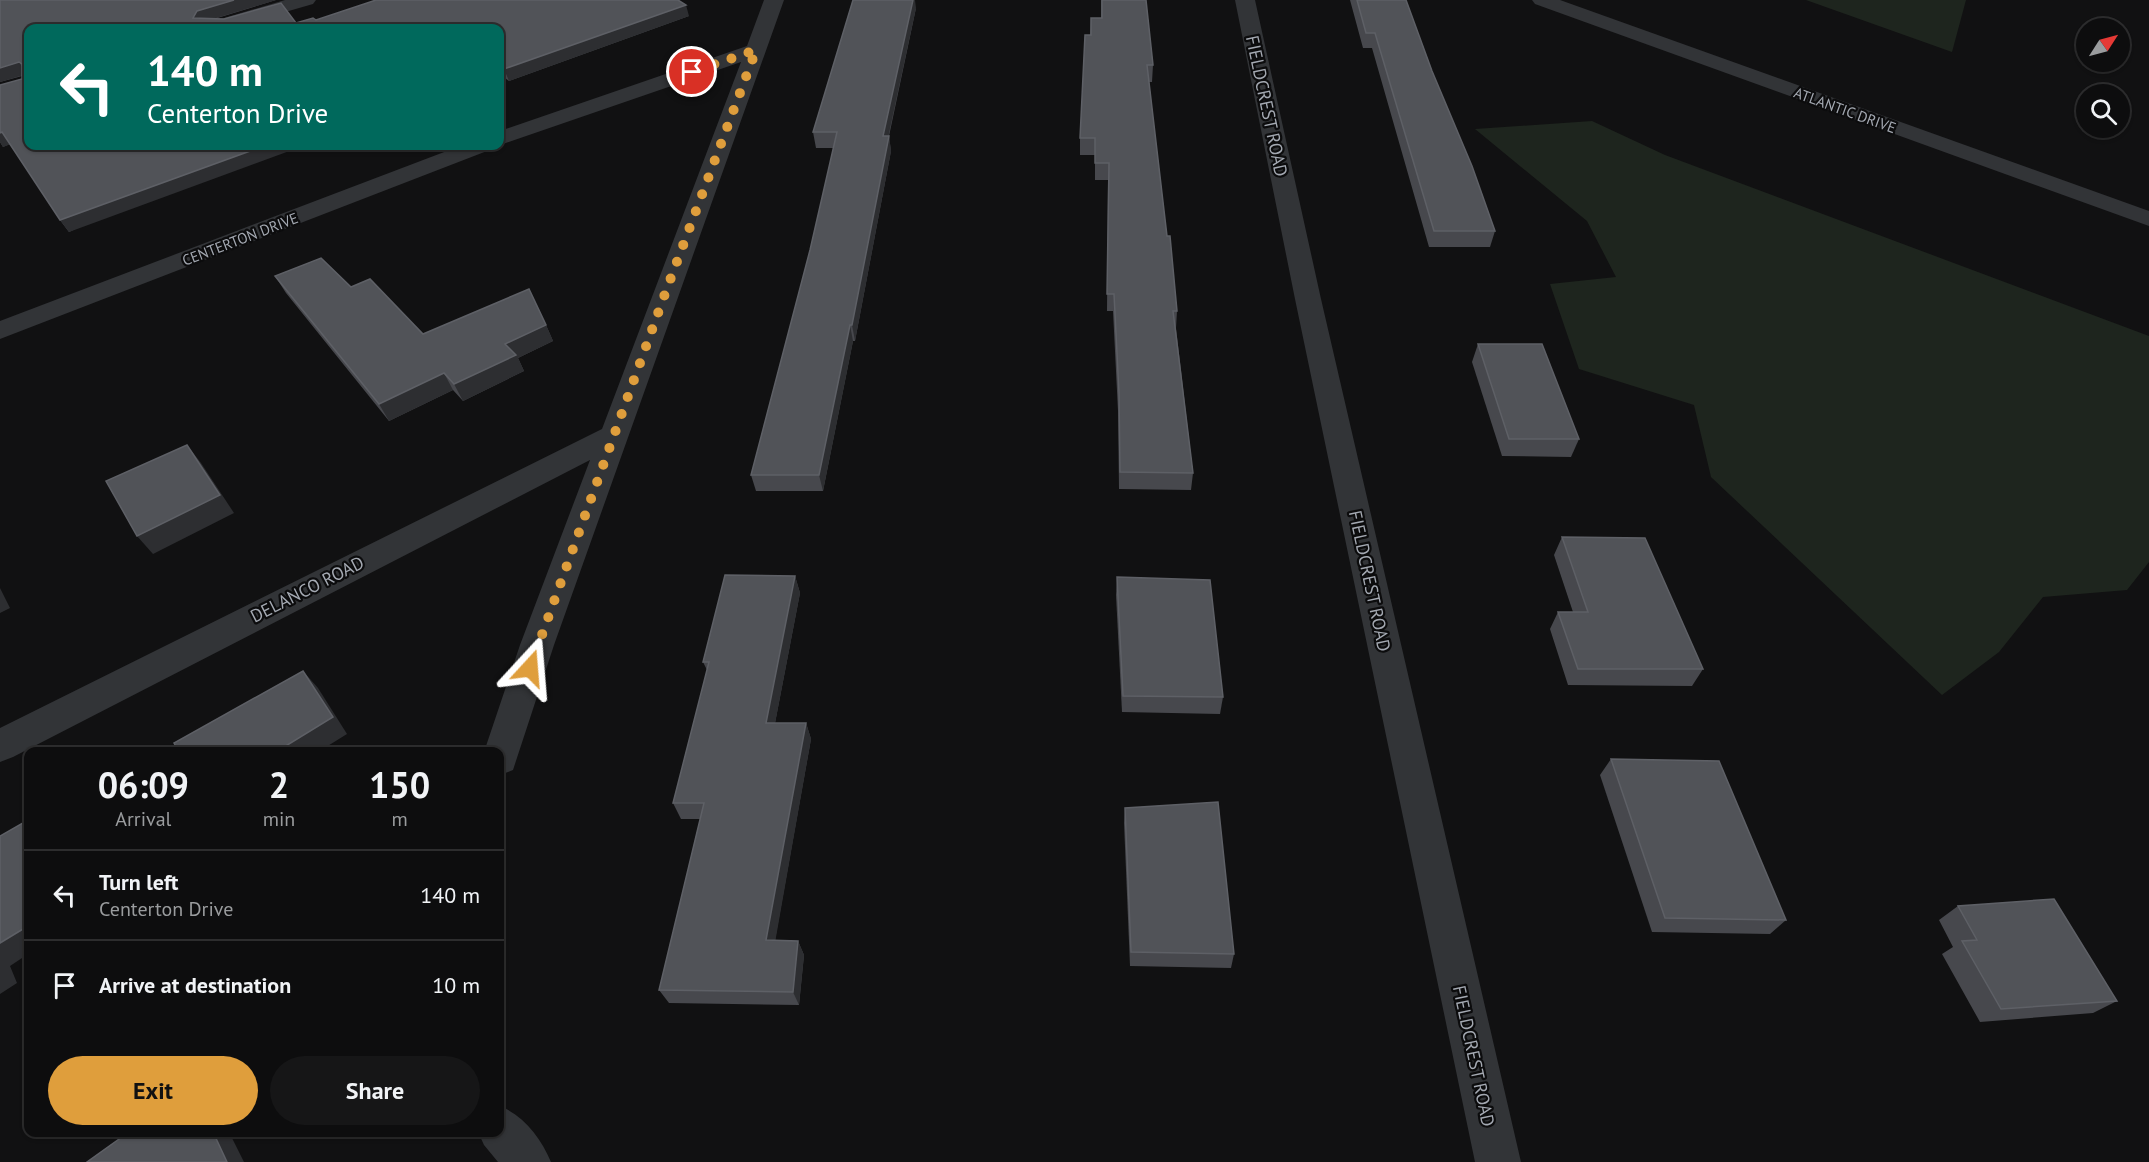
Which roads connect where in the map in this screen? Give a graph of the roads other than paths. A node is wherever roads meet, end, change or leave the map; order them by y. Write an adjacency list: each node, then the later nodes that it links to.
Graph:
1 (306, 0): 5 (street)
2 (774, 0): 6 (street)
3 (1245, 0): 16 (street, FIELDCREST ROAD)
4 (1542, 0): 9 (street, ATLANTIC DRIVE)
5 (225, 24)
6 (756, 50): 7 (street); 11 (street)
7 (504, 137)
8 (469, 150): 10 (street, CENTERTON DRIVE)
9 (2149, 219)
10 (0, 331)
11 (615, 435): 12 (street, DELANCO ROAD); 13 (street)
12 (0, 746)
13 (504, 747)
14 (504, 1134): 15 (street)
15 (528, 1162)
16 (1498, 1162)

